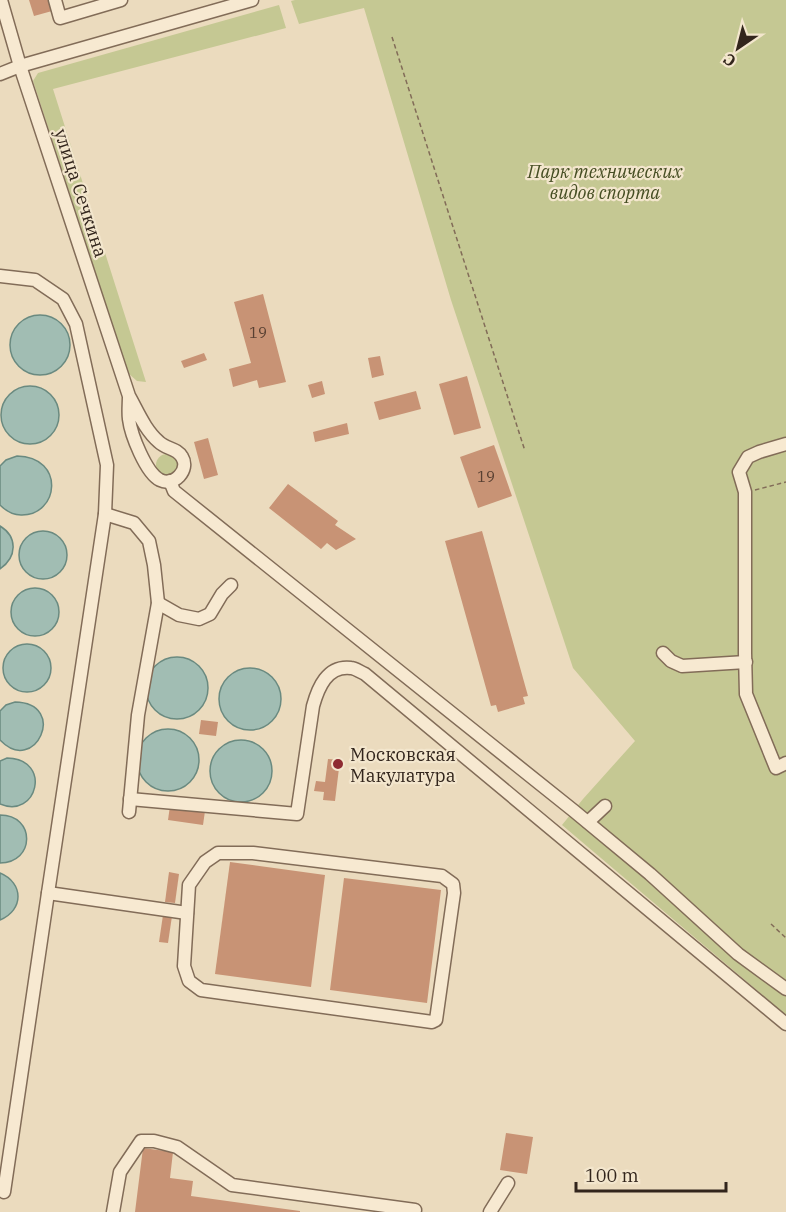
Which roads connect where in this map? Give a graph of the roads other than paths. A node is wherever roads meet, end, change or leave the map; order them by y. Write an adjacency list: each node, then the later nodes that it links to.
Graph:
1 (1, 0): 5 (street, улица Сечкина)
2 (55, 0): 3 (street)
3 (121, 0)
4 (252, 0): 5 (street)
5 (20, 66): 6 (street); 8 (street, улица Сечкина)
6 (0, 74)
7 (0, 276): 11 (street)
8 (129, 396): 10 (street, улица Сечкина); 10 (street, улица Сечкина)
9 (786, 444): 15 (street)
10 (170, 481): 18 (street)
11 (105, 514): 13 (street); 19 (street)
12 (231, 585): 13 (street)
13 (158, 603): 22 (street)
14 (663, 653): 15 (street)
15 (746, 662): 16 (street)
16 (786, 763)
17 (605, 806): 18 (street)
18 (588, 822): 21 (street)
19 (48, 893): 20 (street); 24 (street)
20 (188, 913): 20 (street)
21 (786, 989)
22 (786, 1024)
23 (508, 1183): 27 (street)
24 (4, 1192)
25 (415, 1210): 26 (street)
26 (113, 1212)
27 (490, 1212)

